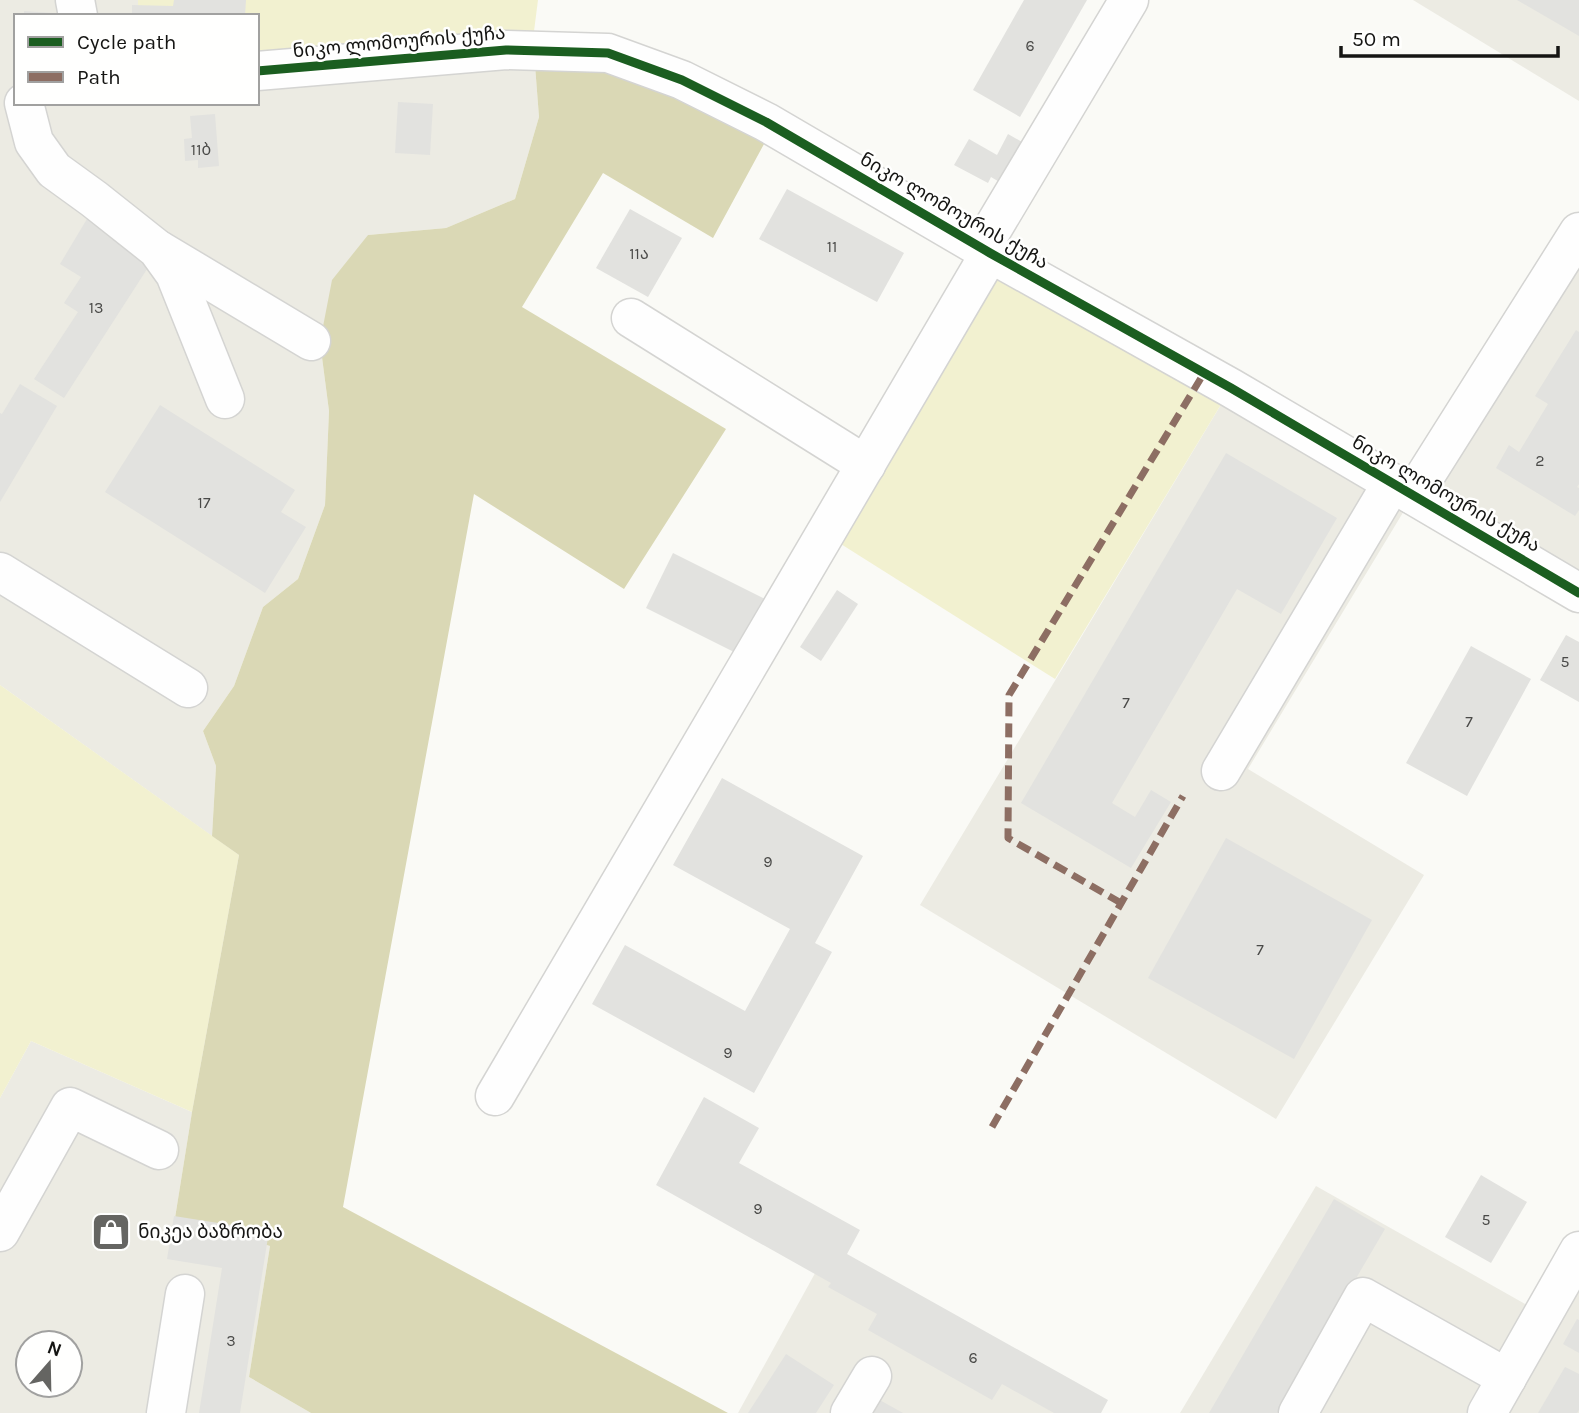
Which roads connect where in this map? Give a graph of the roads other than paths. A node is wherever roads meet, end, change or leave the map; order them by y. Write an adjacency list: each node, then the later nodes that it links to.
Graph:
1 (1129, 0): 6 (street)
2 (259, 71): 6 (street, ნიკო ლომოურის ქუჩა)
3 (25, 105): 5 (street)
4 (1579, 232): 11 (street)
5 (157, 249): 8 (street); 9 (street)
6 (985, 251): 10 (street); 11 (street, ნიკო ლომოურის ქუჩა)
7 (631, 318): 10 (street)
8 (311, 341)
9 (225, 399)
10 (866, 465): 16 (street)
11 (1403, 489): 13 (street, ნიკო ლომოურის ქუჩა); 15 (street)
12 (0, 572): 14 (street)
13 (1579, 593)
14 (188, 688)
15 (1221, 771)
16 (495, 1096)
17 (159, 1150): 18 (street)
18 (0, 1232)
19 (1579, 1251): 22 (street)
20 (185, 1294): 23 (street)
21 (872, 1376): 24 (street)
22 (1507, 1378): 25 (street); 26 (street)
23 (166, 1413)
24 (850, 1413)
25 (1298, 1413)
26 (1487, 1413)

